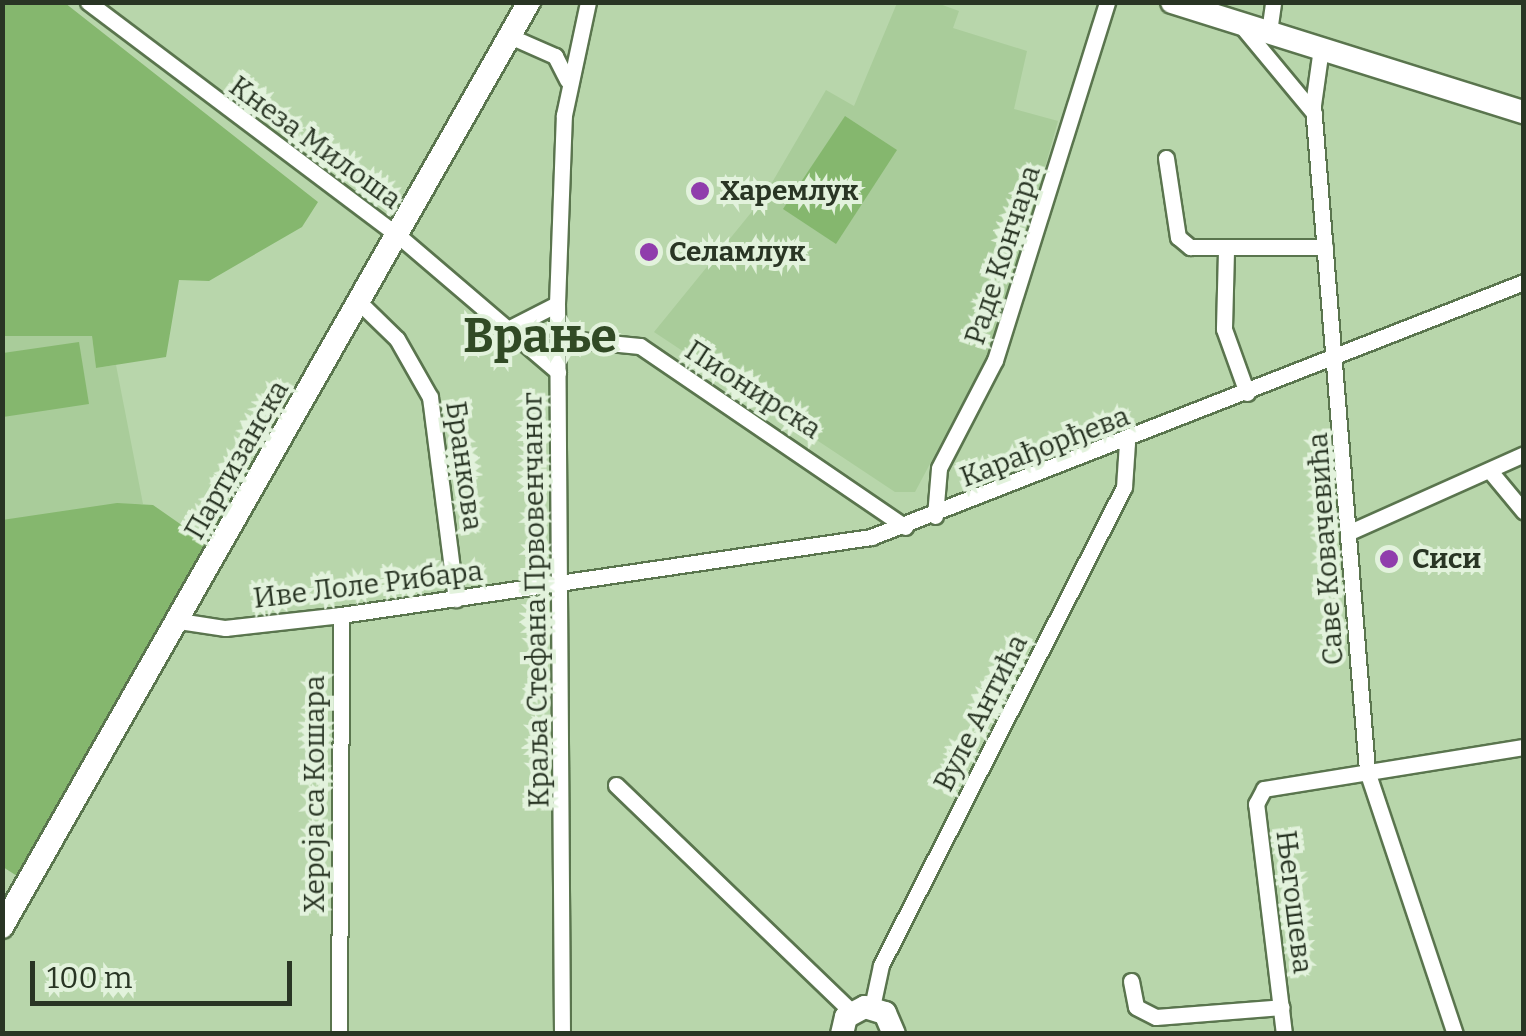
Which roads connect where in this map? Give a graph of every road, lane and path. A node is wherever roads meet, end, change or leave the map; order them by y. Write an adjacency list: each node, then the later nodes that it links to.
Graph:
1 (88, 2): 16 (street, Кнеза Милоша)
2 (588, 2): 9 (street, Краља Стефана Првовенчаног)
3 (1107, 2): 31 (street, Раде Кончара)
4 (1172, 2): 7 (main road)
5 (1273, 2): 8 (street)
6 (522, 21): 11 (street); 16 (main road, Партизанска)
7 (1238, 23): 8 (main road); 14 (street)
8 (1269, 32): 10 (main road)
9 (574, 46): 11 (street); 12 (street, Краља Стефана Првовенчаног)
10 (1321, 48): 13 (main road); 14 (street, Саве Ковачевића)
11 (555, 56): 12 (street)
12 (568, 84): 21 (street, Краља Стефана Првовенчаног)
13 (1524, 112)
14 (1314, 113): 17 (street, Саве Ковачевића)
15 (1166, 158): 18 (street)
16 (400, 237): 20 (main road, Партизанска); 22 (street, Кнеза Милоша)
17 (1325, 248): 18 (street); 24 (street, Саве Ковачевића)
18 (1226, 251): 26 (street)
19 (1524, 282): 24 (street, Карађорђева)
20 (361, 304): 35 (street, Бранкова); 37 (main road, Партизанска)
21 (557, 304): 22 (street); 23 (street, Краља Стефана Првовенчаног)
22 (508, 329): 25 (street, Кнеза Милоша)
23 (558, 338): 25 (street, Краља Стефана Првовенчаног); 32 (street, Пионирска)
24 (1336, 354): 26 (street, Карађорђева); 33 (street, Саве Ковачевића)
25 (558, 372): 34 (street, Краља Стефана Првовенчаног)
26 (1247, 393): 27 (street, Карађорђева)
27 (1127, 443): 31 (street, Карађорђева); 44 (street, Вуле Антића)
28 (1524, 454): 29 (street)
29 (1490, 471): 30 (street); 33 (street)
30 (1524, 512)
31 (934, 516): 32 (street, Карађорђева)
32 (904, 527): 34 (street, Карађорђева)
33 (1352, 531): 39 (street, Саве Ковачевића)
34 (564, 585): 35 (street, Иве Лоле Рибара); 46 (street, Краља Стефана Првовенчаног)
35 (456, 599): 36 (street, Иве Лоле Рибара)
36 (341, 615): 37 (street, Иве Лоле Рибара); 45 (street, Хероја са Кошара)
37 (179, 621): 41 (main road, Партизанска)
38 (1524, 747): 39 (street)
39 (1367, 771): 43 (street, Његошева); 49 (street, Саве Ковачевића)
40 (616, 784): 44 (street)
41 (2, 928)
42 (1132, 981): 43 (street, Његошева)
43 (1282, 1007): 48 (street, Његошева)
44 (848, 1022): 47 (main road)
45 (339, 1034)
46 (562, 1034)
47 (894, 1034)
48 (1284, 1034)
49 (1455, 1034)

